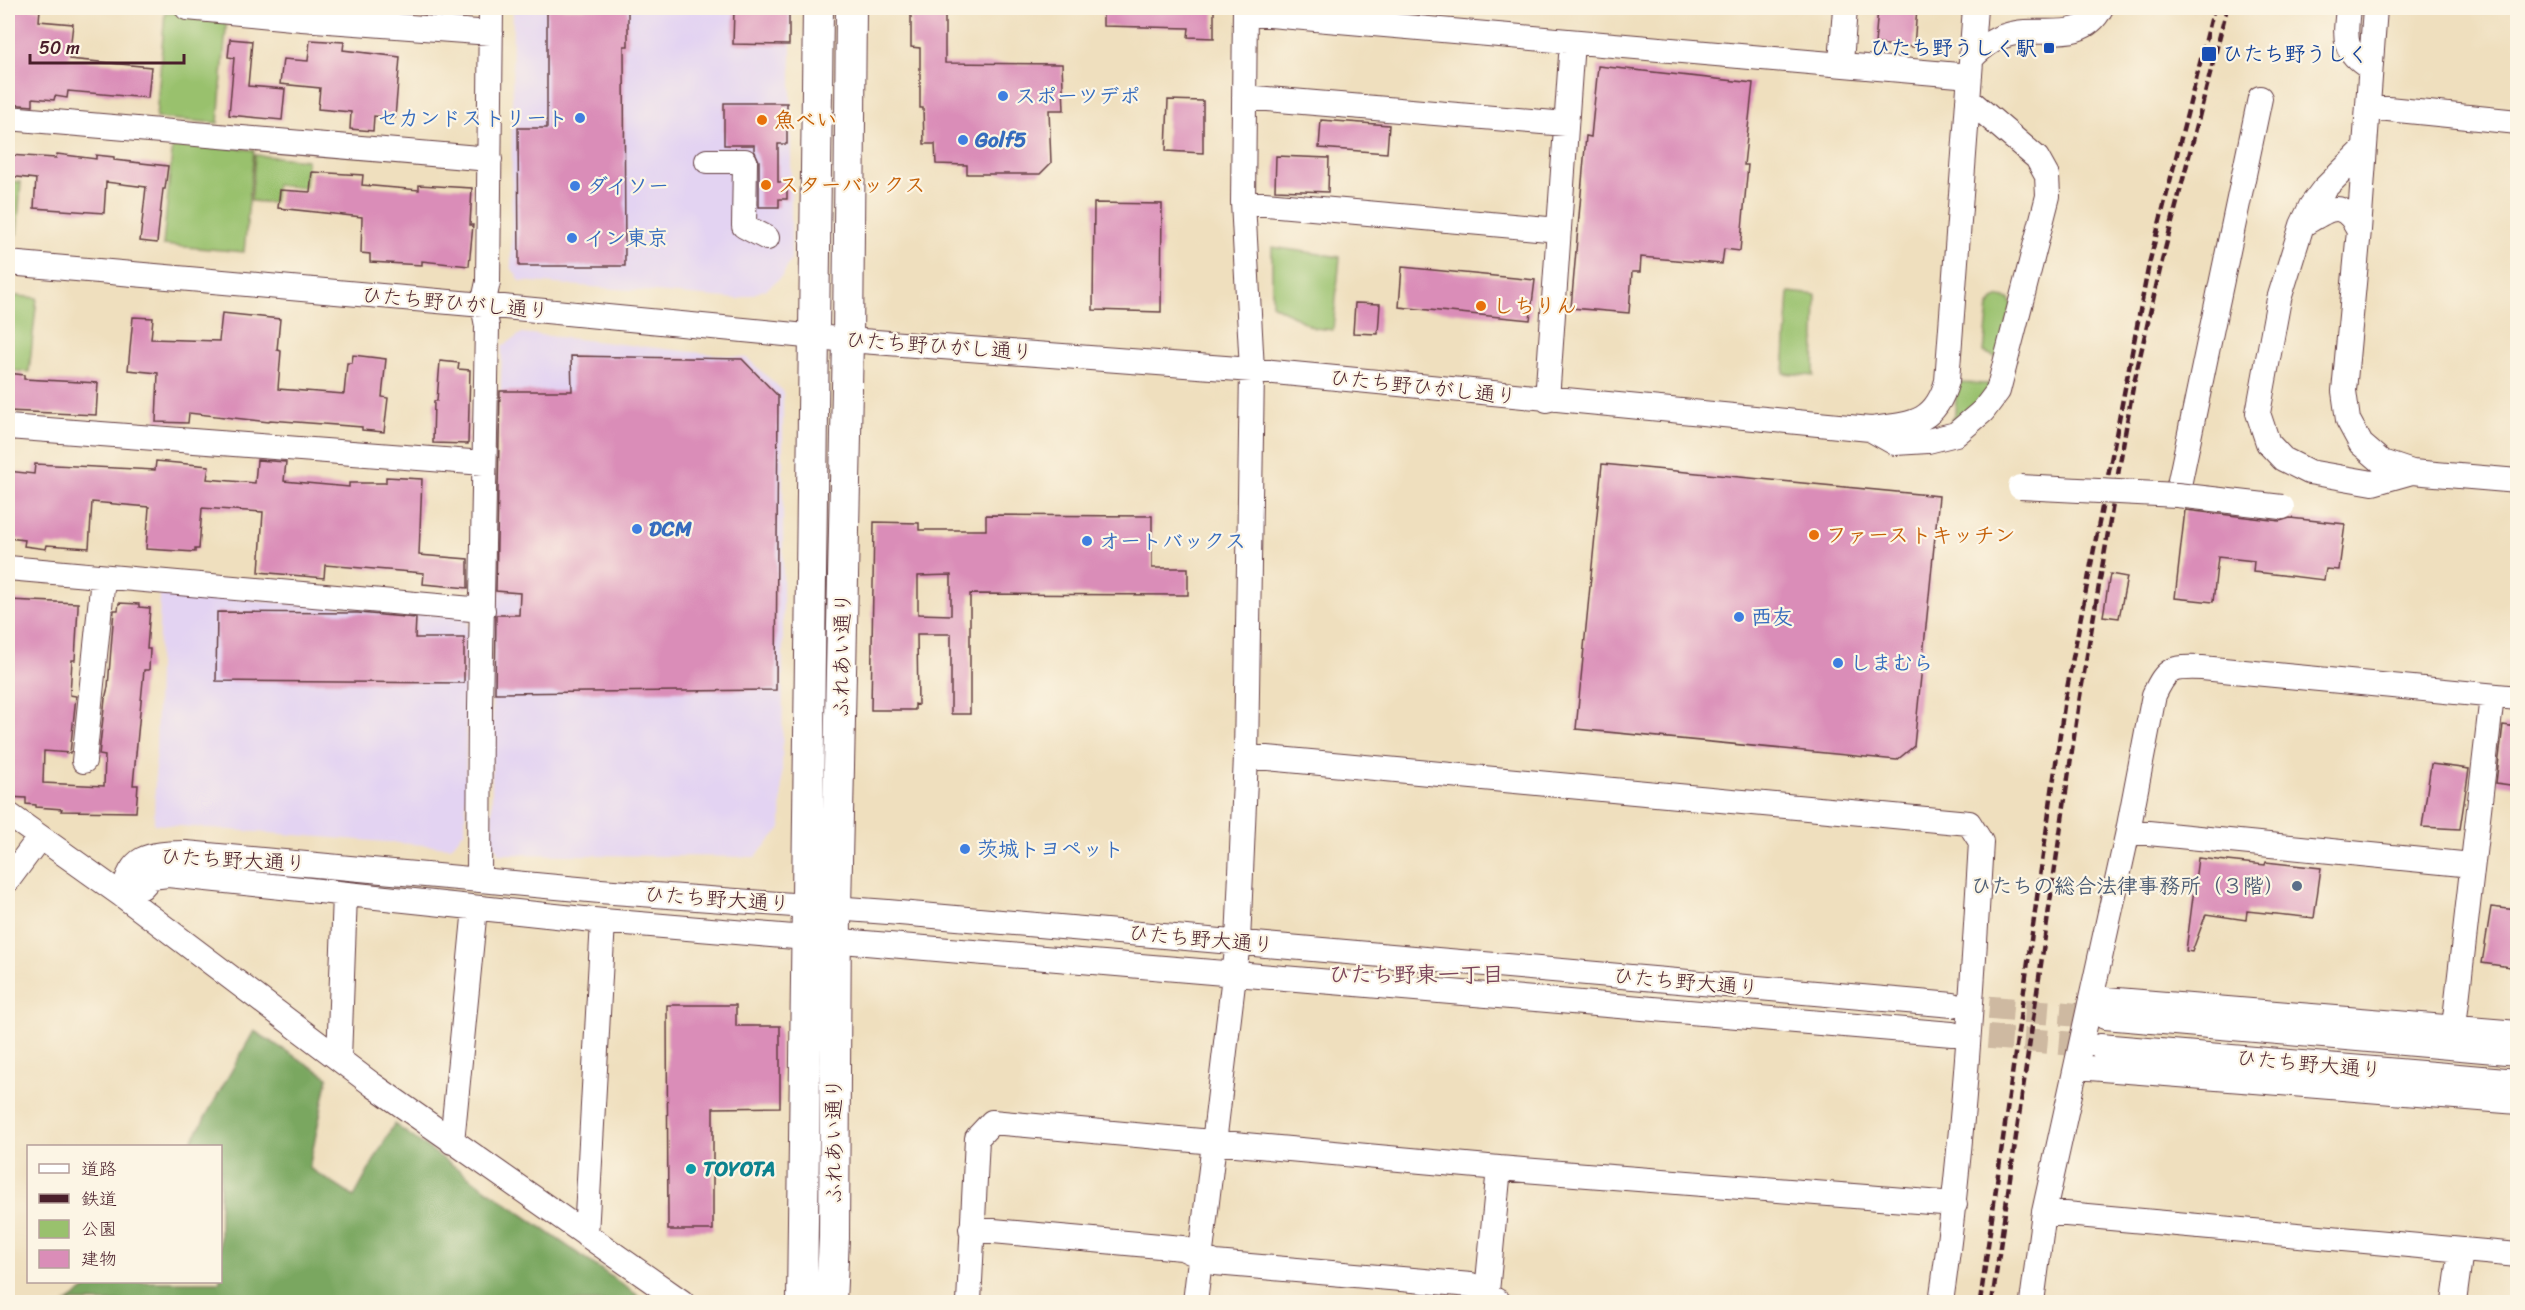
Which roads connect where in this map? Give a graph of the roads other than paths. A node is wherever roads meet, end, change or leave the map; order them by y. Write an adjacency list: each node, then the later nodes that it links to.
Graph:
1 (187, 8): 11 (street)
2 (491, 8): 11 (street)
3 (819, 8): 32 (main road, ふれあい通り)
4 (851, 8): 33 (main road, ふれあい通り)
5 (1845, 8): 13 (street)
6 (2101, 8): 15 (street)
7 (2348, 8): 14 (street)
8 (2375, 8): 14 (street)
9 (1245, 10): 12 (street); 16 (street)
10 (1978, 10): 15 (street)
11 (491, 33): 23 (street)
12 (1572, 42): 13 (street); 21 (street)
13 (1841, 63): 15 (street)
14 (2370, 68): 18 (street)
15 (1970, 78): 37 (street); 37 (street)
16 (1244, 97): 21 (street); 25 (street)
17 (2260, 98): 42 (street)
18 (2368, 107): 20 (street); 22 (street)
19 (8, 118): 23 (street)
20 (2517, 122)
21 (1566, 123): 27 (street)
22 (2364, 149): 26 (street); 28 (street)
23 (490, 159): 31 (street)
24 (707, 161): 29 (street)
25 (1243, 202): 27 (street); 34 (street)
26 (2302, 225): 28 (street); 39 (street)
27 (1559, 230): 35 (street)
28 (2359, 230): 39 (street)
29 (767, 238)
30 (8, 263): 31 (street, ひたち野ひがし通り)
31 (483, 304): 32 (street, ひたち野ひがし通り); 38 (street)
32 (813, 336): 33 (street, ひたち野ひがし通り); 59 (main road, ふれあい通り)
33 (848, 340): 34 (street, ひたち野ひがし通り); 61 (main road, ふれあい通り)
34 (1252, 370): 35 (street, ひたち野ひがし通り); 49 (street)
35 (1546, 399): 37 (street, ひたち野ひがし通り)
36 (8, 427): 38 (street)
37 (1870, 429)
38 (484, 463): 46 (street)
39 (2412, 472): 40 (street)
40 (2517, 481)
41 (2020, 487): 42 (street, bridge)
42 (2177, 495): 43 (street, bridge)
43 (2282, 507)
44 (8, 568): 45 (street)
45 (103, 578): 46 (street); 50 (street)
46 (483, 610): 55 (street)
47 (2492, 696): 48 (street); 52 (street); 54 (street)
48 (2517, 698)
49 (1246, 756): 65 (street); 81 (street)
50 (84, 761)
51 (8, 814): 53 (street)
52 (2128, 831): 54 (street); 68 (street)
53 (39, 837): 56 (street); 58 (street)
54 (2472, 865): 69 (street)
55 (479, 878): 58 (street, ひたち野大通り); 59 (street, ひたち野大通り)
56 (8, 880)
57 (345, 894): 58 (street, ひたち野大通り); 60 (street, ひたち野大通り); 74 (street)
58 (123, 896): 74 (street)
59 (807, 906): 61 (street, ひたち野大通り); 63 (main road, ふれあい通り)
60 (475, 908): 62 (street, ひたち野大通り); 78 (street)
61 (837, 909): 64 (main road, ふれあい通り); 65 (street, ひたち野大通り)
62 (603, 921): 63 (street, ひたち野大通り); 84 (street)
63 (807, 937): 64 (street, ひたち野大通り); 90 (main road, ふれあい通り)
64 (836, 939): 66 (street, ひたち野大通り); 91 (main road, ふれあい通り)
65 (1238, 942): 66 (street); 67 (street, ひたち野大通り)
66 (1234, 974): 71 (street, ひたち野大通り); 79 (street)
67 (1953, 1005)
68 (2099, 1008): 69 (street); 73 (street, ひたち野大通り); 75 (street)
69 (2454, 1027): 70 (street)
70 (2517, 1033)
71 (1952, 1034)
72 (2100, 1047): 76 (street, ひたち野大通り)
73 (2517, 1053)
74 (339, 1059): 78 (street)
75 (2077, 1066): 77 (street); 82 (street)
76 (2517, 1081)
77 (2517, 1102)
78 (452, 1142): 84 (street)
79 (1214, 1142): 80 (street); 83 (street); 86 (street)
80 (1500, 1168): 81 (street); 88 (street)
81 (1955, 1204): 94 (street)
82 (2044, 1212): 85 (street); 95 (street)
83 (971, 1229): 86 (street); 92 (street)
84 (586, 1235): 89 (street)
85 (2462, 1250): 87 (street); 96 (street)
86 (1201, 1255): 88 (street); 93 (street)
87 (2517, 1255)
88 (1491, 1300)
89 (682, 1302)
90 (802, 1302)
91 (831, 1302)
92 (969, 1302)
93 (1195, 1302)
94 (1941, 1302)
95 (2032, 1302)
96 (2454, 1302)

